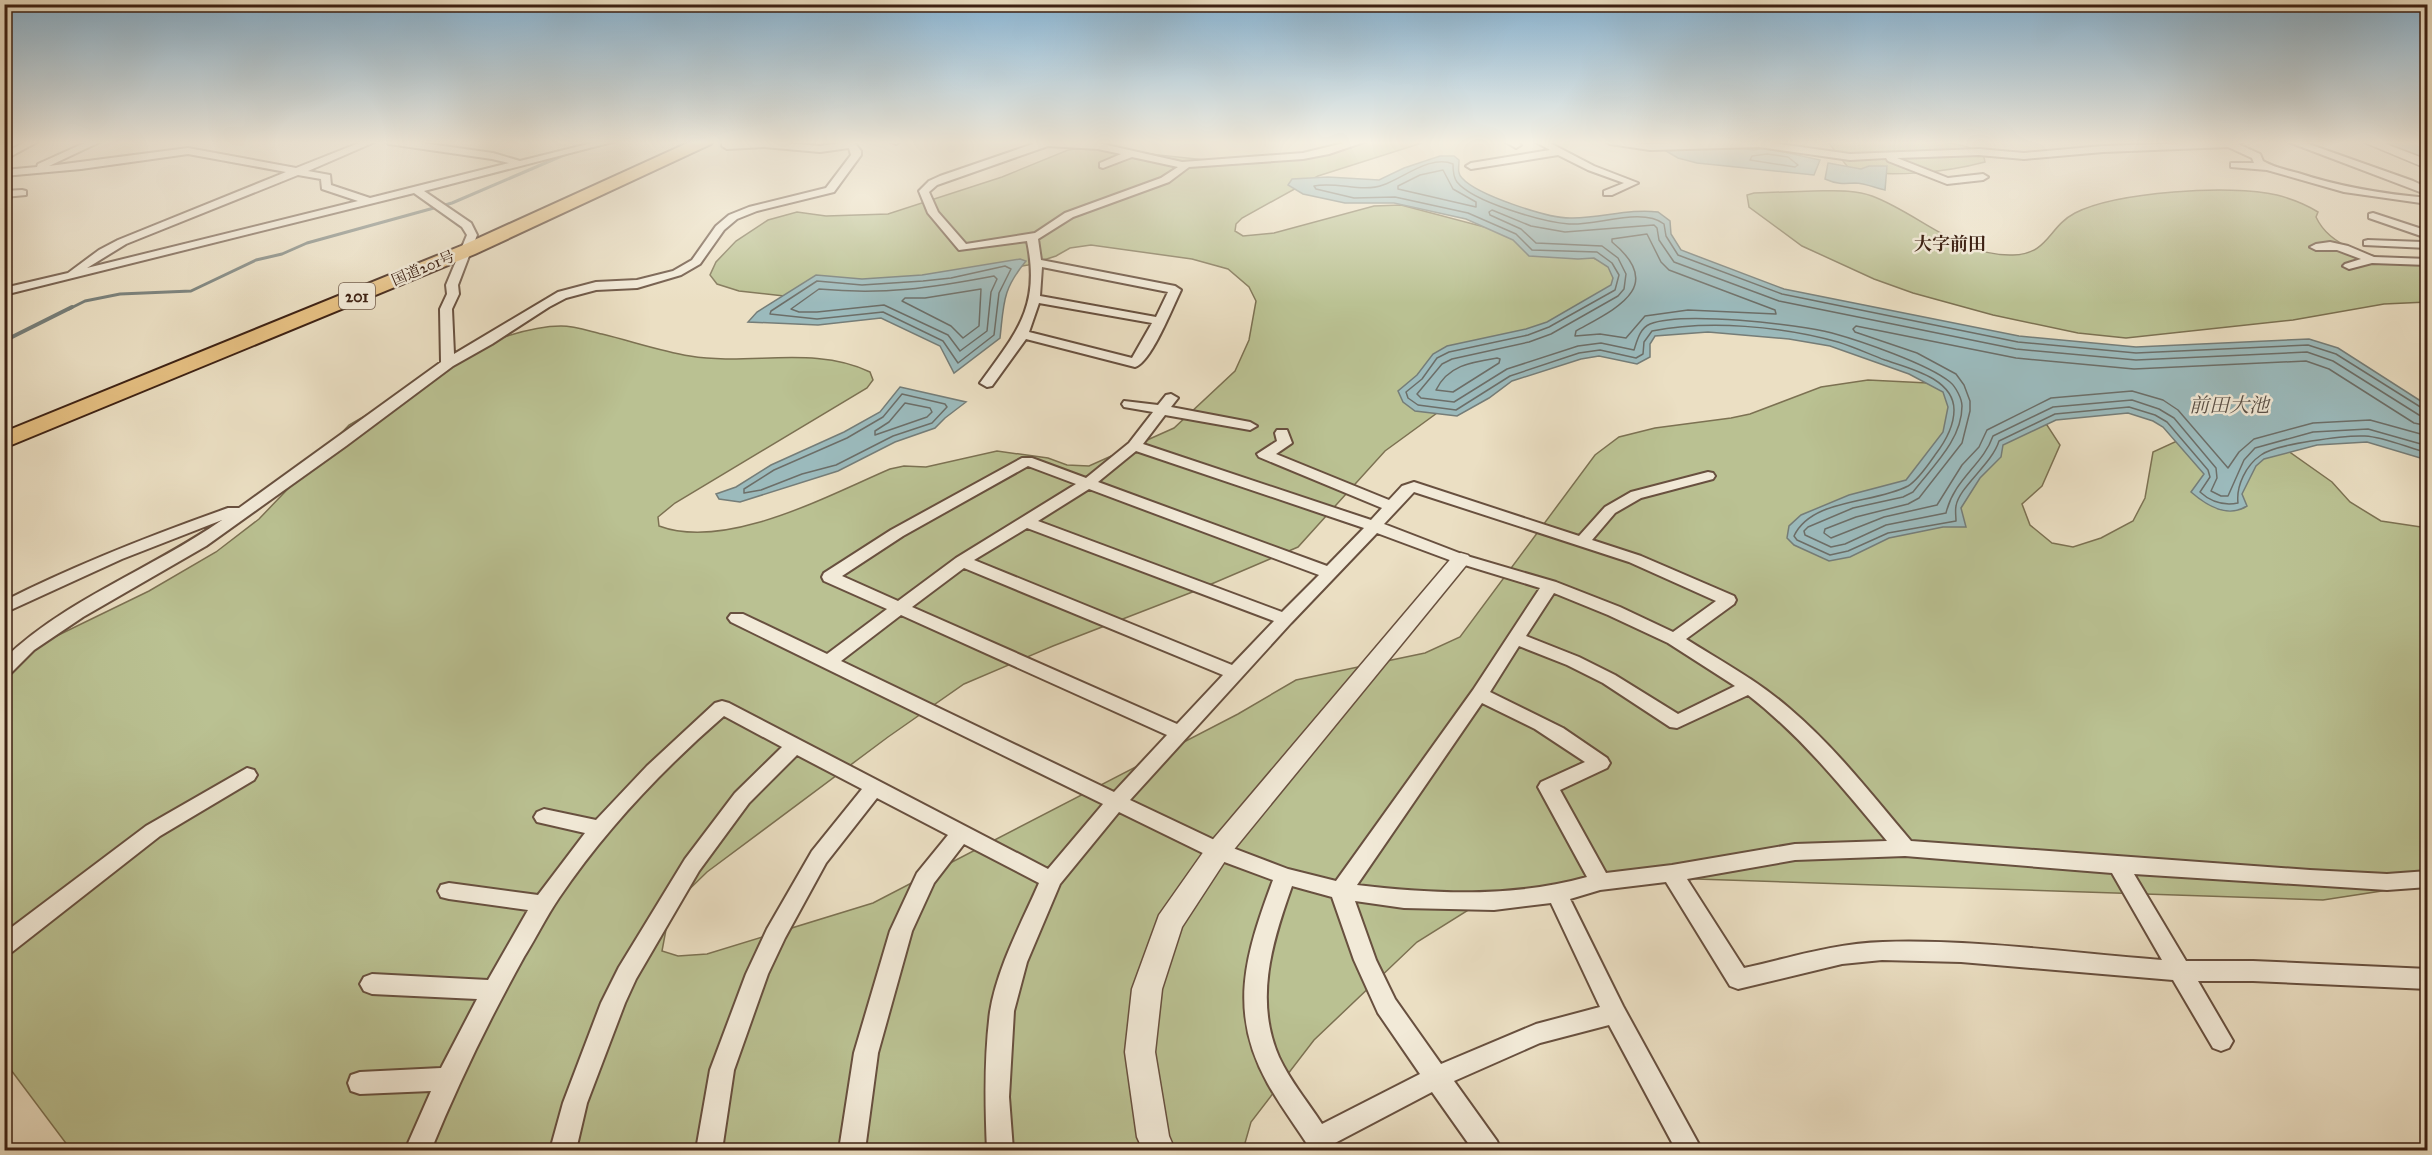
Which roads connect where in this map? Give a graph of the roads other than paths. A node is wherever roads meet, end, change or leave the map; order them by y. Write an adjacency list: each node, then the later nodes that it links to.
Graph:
1 (238, 195): 23 (street)
2 (351, 195): 10 (street)
3 (396, 195): 10 (street)
4 (423, 195): 18 (street)
5 (588, 195): 18 (highway, 国道201号 / 201)
6 (809, 195): 28 (street)
7 (924, 195): 14 (street)
8 (1123, 195): 14 (street)
9 (2370, 195): 11 (street)
10 (370, 201): 23 (street)
11 (2427, 201)
12 (2373, 216): 13 (street)
13 (2427, 235)
14 (1032, 238): 21 (street)
15 (2427, 241): 16 (street)
16 (2368, 243)
17 (2317, 244): 19 (street)
18 (468, 250): 28 (street); 34 (highway, 国道201号 / 201)
19 (2372, 260): 20 (street); 22 (street)
20 (2427, 262)
21 (1037, 263): 25 (street); 26 (street)
22 (2349, 266)
23 (68, 277): 24 (street)
24 (4, 292)
25 (1033, 298): 26 (street); 27 (street)
26 (1160, 321): 27 (street)
27 (1022, 334): 29 (street)
28 (448, 363): 38 (street)
29 (987, 383)
30 (1129, 404): 31 (street)
31 (1167, 404): 32 (street); 35 (street)
32 (1250, 426)
33 (1282, 433): 39 (street)
34 (4, 441)
35 (1134, 446): 37 (street); 41 (street)
36 (1708, 476): 42 (street)
37 (1088, 483): 40 (street); 45 (street); 48 (street)
38 (253, 504): 47 (street); 54 (street)
39 (1392, 506): 41 (street); 42 (street)
40 (1026, 522): 44 (street); 50 (street)
41 (1374, 526): 43 (street); 45 (street)
42 (1582, 542): 52 (street)
43 (1461, 559): 46 (street); 67 (street)
44 (962, 561): 48 (street); 55 (street)
45 (1330, 573): 50 (street)
46 (1550, 586): 51 (street); 52 (street)
47 (4, 608)
48 (899, 609): 53 (street); 58 (street)
49 (736, 618): 53 (street)
50 (1285, 619): 55 (street)
51 (1515, 638): 56 (street); 57 (street)
52 (1674, 639): 56 (street)
53 (828, 662): 62 (street)
54 (4, 670)
55 (1236, 673): 58 (street)
56 (1749, 687): 66 (street)
57 (1479, 694): 73 (street); 75 (street)
58 (1181, 733): 62 (street)
59 (794, 746): 61 (street); 64 (street); 90 (street)
60 (247, 775): 78 (street)
61 (874, 788): 65 (street); 91 (street)
62 (1117, 801): 67 (street); 72 (street)
63 (544, 817): 64 (street)
64 (601, 830): 77 (street)
65 (961, 833): 72 (street); 92 (street)
66 (1905, 848): 68 (street); 69 (street)
67 (1218, 851): 70 (street); 94 (street)
68 (2118, 865): 71 (street); 79 (street)
69 (1672, 873): 73 (street); 79 (street)
70 (1285, 876): 75 (street); 88 (street)
71 (2427, 879)
72 (1051, 880): 93 (street)
73 (1600, 882): 76 (street)
74 (449, 891): 77 (street)
75 (1341, 891): 76 (street); 85 (street)
76 (1557, 894): 83 (street)
77 (544, 904): 82 (street)
78 (4, 946)
79 (2180, 971): 80 (street); 84 (street)
80 (2427, 979)
81 (372, 984): 82 (street)
82 (493, 990): 86 (street)
83 (1615, 1013): 85 (street); 96 (street)
84 (2220, 1041)
85 (1435, 1078): 88 (street); 95 (street)
86 (448, 1079): 87 (street); 89 (street)
87 (360, 1083)
88 (1321, 1145)
89 (418, 1150)
90 (563, 1150)
91 (709, 1150)
92 (852, 1150)
93 (1000, 1150)
94 (1159, 1150)
95 (1488, 1150)
96 (1689, 1150)

